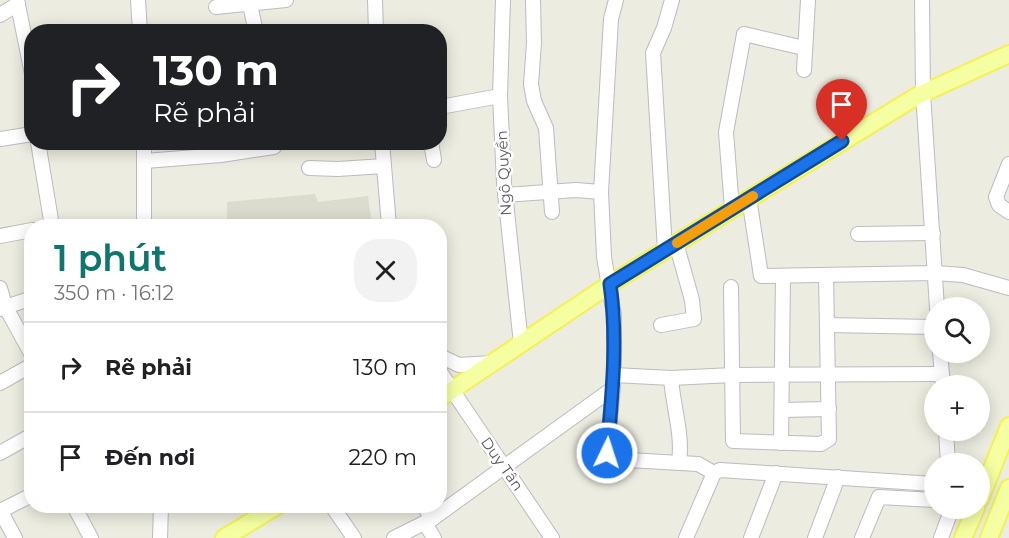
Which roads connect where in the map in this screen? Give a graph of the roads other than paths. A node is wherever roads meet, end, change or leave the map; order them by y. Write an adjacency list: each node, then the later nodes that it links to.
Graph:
1 (138, 0): 14 (street)
2 (286, 0): 11 (street)
3 (375, 0): 16 (street)
4 (503, 0): 22 (street, Ngô Quyền)
5 (533, 0): 36 (street)
6 (616, 0): 37 (street)
7 (672, 0): 50 (street)
8 (808, 0): 18 (street)
9 (922, 0): 21 (street)
10 (18, 2): 13 (street); 17 (street)
11 (250, 5): 12 (street); 15 (street)
12 (216, 7)
13 (0, 15)
14 (140, 24)
15 (254, 24)
16 (376, 24)
17 (24, 33)
18 (804, 48): 20 (street); 40 (street)
19 (1009, 54): 21 (main road)
20 (804, 69)
21 (923, 93): 39 (main road); 47 (street)
22 (500, 96): 23 (street); 38 (street, Ngô Quyền)
23 (447, 106)
24 (24, 135): 25 (street)
25 (0, 139)
26 (39, 150): 43 (street)
27 (144, 150): 32 (street)
28 (257, 150): 32 (street)
29 (383, 150): 34 (street)
30 (432, 150): 31 (street)
31 (434, 160)
32 (145, 161): 44 (street)
33 (1009, 164): 42 (street)
34 (384, 166): 35 (street); 45 (street)
35 (309, 168)
36 (551, 192): 37 (street); 38 (street); 41 (street)
37 (601, 192): 54 (street)
38 (505, 195): 65 (street, Ngô Quyền)
39 (749, 198): 40 (main road); 53 (street)
40 (732, 209): 50 (main road)
41 (552, 212)
42 (1009, 212)
43 (51, 219)
44 (144, 219)
45 (388, 219)
46 (24, 232): 49 (street)
47 (933, 233): 48 (street); 51 (street)
48 (858, 234)
49 (0, 236)
50 (671, 247): 54 (main road); 61 (street)
51 (935, 273): 52 (street); 57 (street); 58 (street)
52 (826, 275): 53 (street); 62 (street)
53 (783, 276): 69 (street)
54 (610, 284): 65 (main road); 71 (street)
55 (731, 287): 72 (street)
56 (0, 288): 60 (street)
57 (1009, 288)
58 (937, 297)
59 (24, 300): 60 (street)
60 (2, 307): 64 (street)
61 (661, 325)
62 (827, 325): 63 (street); 70 (street)
63 (924, 327)
64 (24, 342)
65 (521, 344): 67 (main road)
66 (447, 359): 67 (street)
67 (494, 363): 77 (main road)
68 (24, 370): 75 (street)
69 (783, 374): 70 (street); 72 (street); 80 (street)
70 (828, 374): 74 (street); 79 (street)
71 (614, 375): 73 (street); 76 (street)
72 (733, 375): 73 (street); 83 (street)
73 (671, 378): 85 (street)
74 (924, 379)
75 (0, 383)
76 (612, 390): 85 (street); 86 (street)
77 (447, 394)
78 (447, 397): 86 (street, Duy Tân)
79 (829, 409): 80 (street); 83 (street)
80 (783, 410): 83 (street)
81 (1009, 426): 89 (main road)
82 (24, 440): 84 (street)
83 (781, 443)
84 (0, 453)
85 (679, 462): 87 (street)
86 (504, 466): 97 (street); 115 (street, Duy Tân)
87 (714, 473): 88 (street); 116 (street)
88 (776, 473): 90 (street); 117 (street)
89 (990, 473)
90 (838, 477): 91 (street); 118 (street)
91 (924, 483)
92 (1009, 488): 122 (main road)
93 (924, 490): 95 (street)
94 (24, 499): 98 (street)
95 (919, 499): 96 (street); 119 (street)
96 (924, 499)
97 (447, 508)
98 (0, 510): 108 (street)
99 (78, 513): 109 (street)
100 (161, 513): 110 (street)
101 (255, 513): 111 (main road)
102 (337, 513): 112 (street)
103 (426, 513): 107 (street)
104 (440, 513): 107 (street)
105 (948, 519): 120 (street)
106 (971, 519): 121 (main road)
107 (429, 521): 113 (street); 114 (street)
108 (15, 538)
109 (91, 538)
110 (160, 538)
111 (224, 538)
112 (354, 538)
113 (394, 538)
114 (434, 538)
115 (552, 538)
116 (686, 538)
117 (751, 538)
118 (815, 538)
119 (862, 538)
120 (941, 538)
121 (963, 538)
122 (989, 538)

